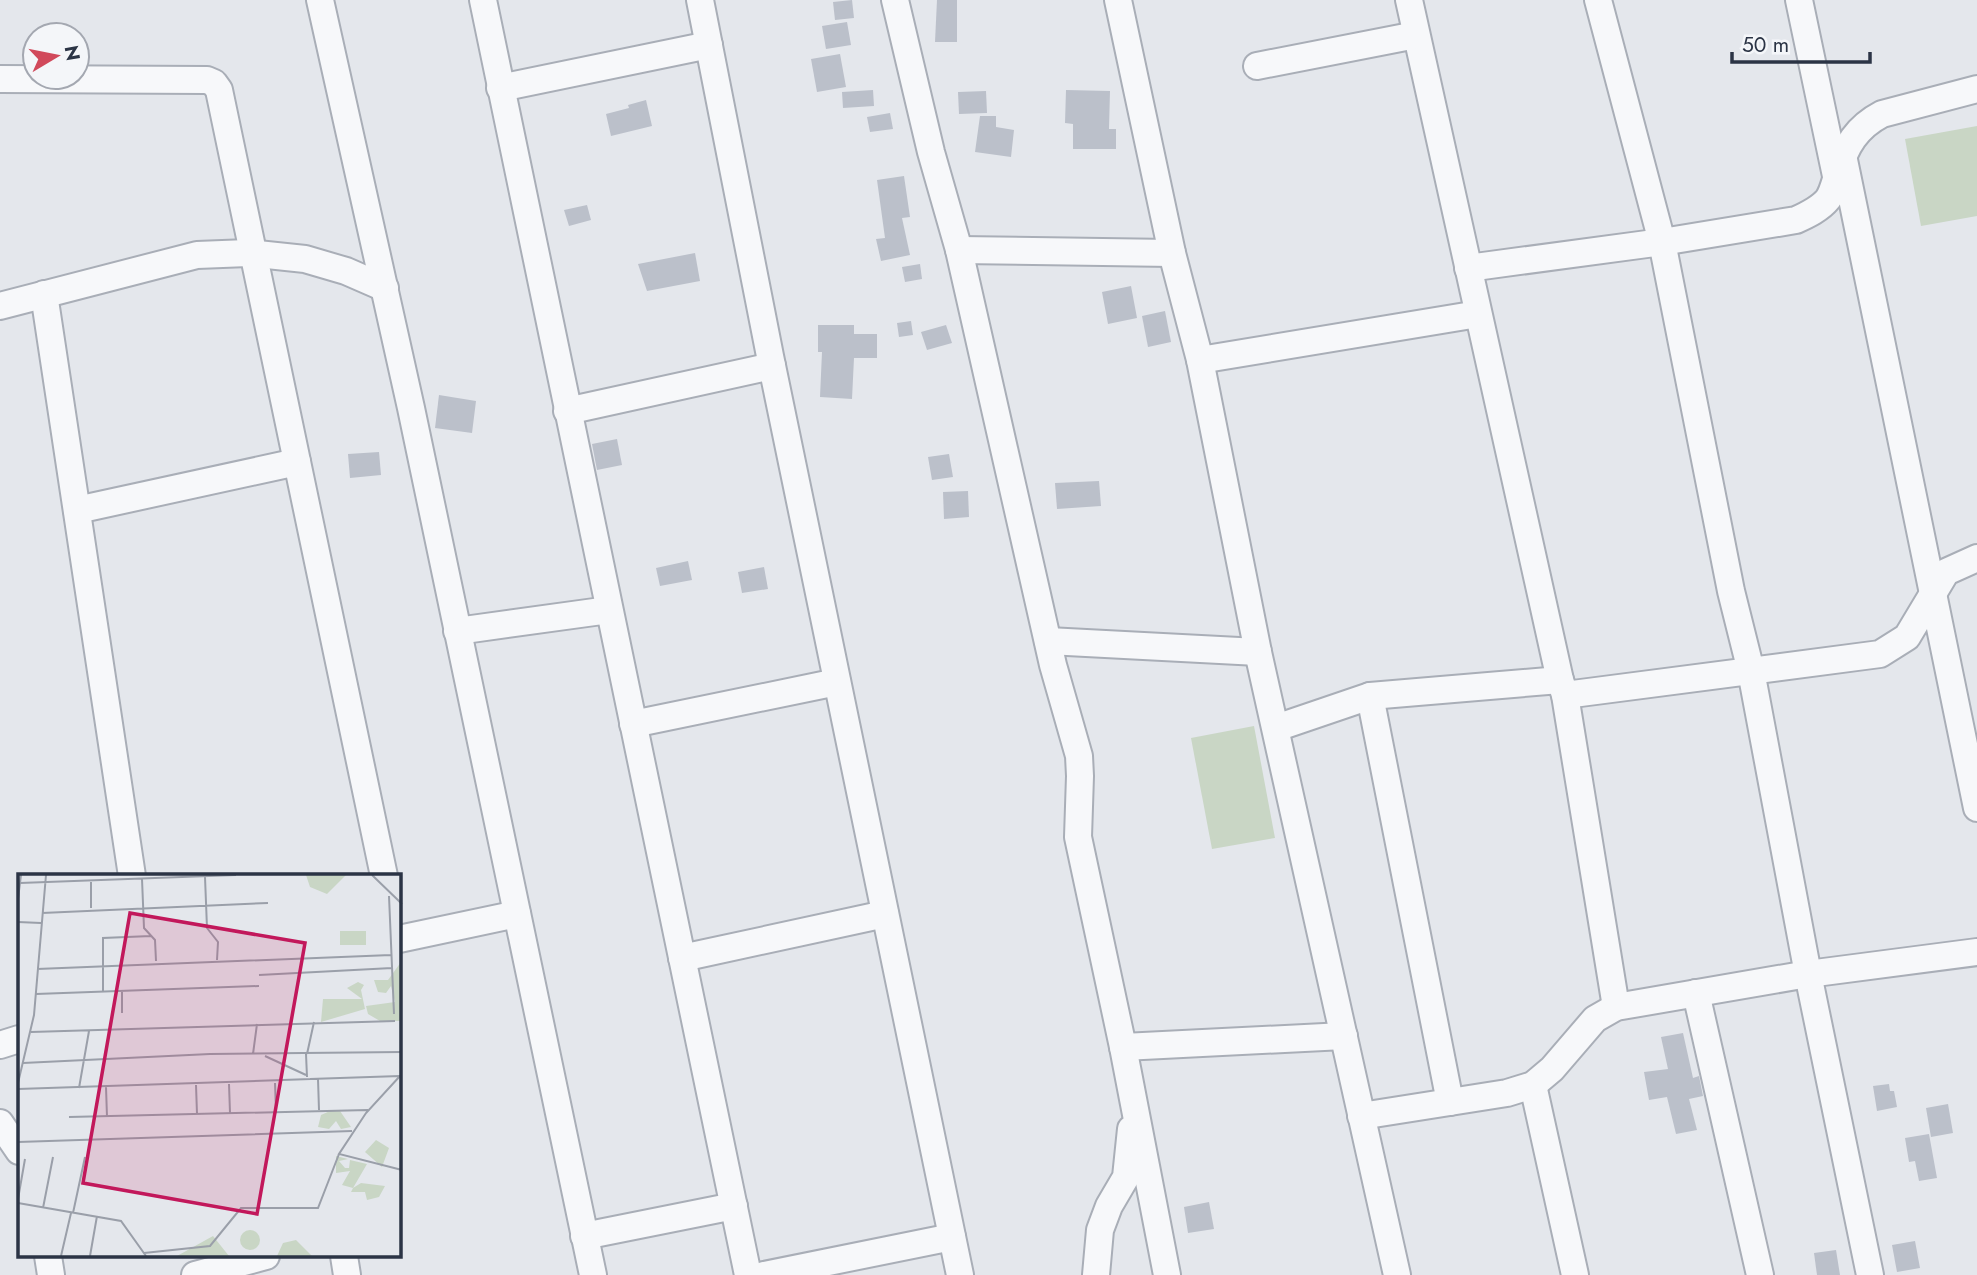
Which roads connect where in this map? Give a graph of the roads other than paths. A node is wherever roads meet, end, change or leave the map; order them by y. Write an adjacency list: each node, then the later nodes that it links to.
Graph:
1 (320, 0): 21 (street)
2 (483, 0): 13 (street)
3 (700, 0): 10 (street)
4 (895, 0): 17 (street)
5 (1118, 0): 19 (street)
6 (1409, 0): 9 (street)
7 (1598, 0): 16 (street)
8 (1799, 0): 15 (street)
9 (1416, 35): 11 (street); 20 (street)
10 (709, 45): 13 (street); 25 (street)
11 (1257, 66)
12 (0, 79): 18 (street)
13 (500, 88): 28 (street)
14 (1977, 89): 15 (street)
15 (1839, 167): 16 (street); 32 (street)
16 (1662, 242): 20 (street); 37 (street)
17 (959, 250): 19 (street); 35 (street)
18 (252, 253): 21 (street); 22 (street); 29 (street)
19 (1171, 253): 26 (street)
20 (1468, 268): 24 (street)
21 (385, 288): 34 (street)
22 (44, 294): 23 (street); 30 (street)
23 (0, 306)
24 (1478, 314): 26 (street); 39 (street)
25 (765, 330): 27 (street); 73 (street)
26 (1200, 360): 36 (street)
27 (772, 366): 28 (street); 38 (street)
28 (567, 411): 33 (street)
29 (296, 461): 30 (street); 45 (street)
30 (77, 510): 44 (street)
31 (1977, 558): 32 (street)
32 (1933, 592): 37 (street); 43 (street)
33 (609, 610): 34 (street); 41 (street)
34 (457, 631): 47 (street)
35 (1048, 641): 36 (street); 57 (street)
36 (1258, 652): 42 (street)
37 (1751, 671): 39 (street); 51 (street)
38 (837, 682): 41 (street); 46 (street)
39 (1562, 687): 40 (street); 53 (street)
40 (1370, 696): 42 (street); 59 (street)
41 (633, 724): 50 (street)
42 (1276, 728): 54 (street)
43 (1977, 808)
44 (132, 874)
45 (384, 874)
46 (885, 914): 50 (street); 66 (street)
47 (517, 915): 48 (street); 65 (street)
48 (401, 939)
49 (1977, 952): 51 (street)
50 (682, 958): 64 (street)
51 (1808, 974): 52 (street); 79 (street)
52 (1696, 993): 53 (street); 78 (street)
53 (1616, 1007): 58 (street)
54 (1345, 1036): 57 (street); 61 (street)
55 (18, 1039): 56 (street)
56 (0, 1045)
57 (1124, 1047): 60 (street)
58 (1534, 1085): 59 (street); 77 (street)
59 (1450, 1102): 61 (street)
60 (1134, 1103): 74 (street); 75 (street)
61 (1361, 1116): 76 (street)
62 (0, 1124): 63 (street)
63 (18, 1150)
64 (734, 1206): 65 (street); 70 (street)
65 (584, 1236): 69 (street)
66 (952, 1237): 71 (street); 72 (street)
67 (259, 1258): 68 (street)
68 (195, 1275)
69 (593, 1275)
70 (748, 1275)
71 (764, 1275)
72 (960, 1275)
73 (975, 1275)
74 (1096, 1275)
75 (1167, 1275)
76 (1397, 1275)
77 (1575, 1275)
78 (1760, 1275)
79 (1870, 1275)

